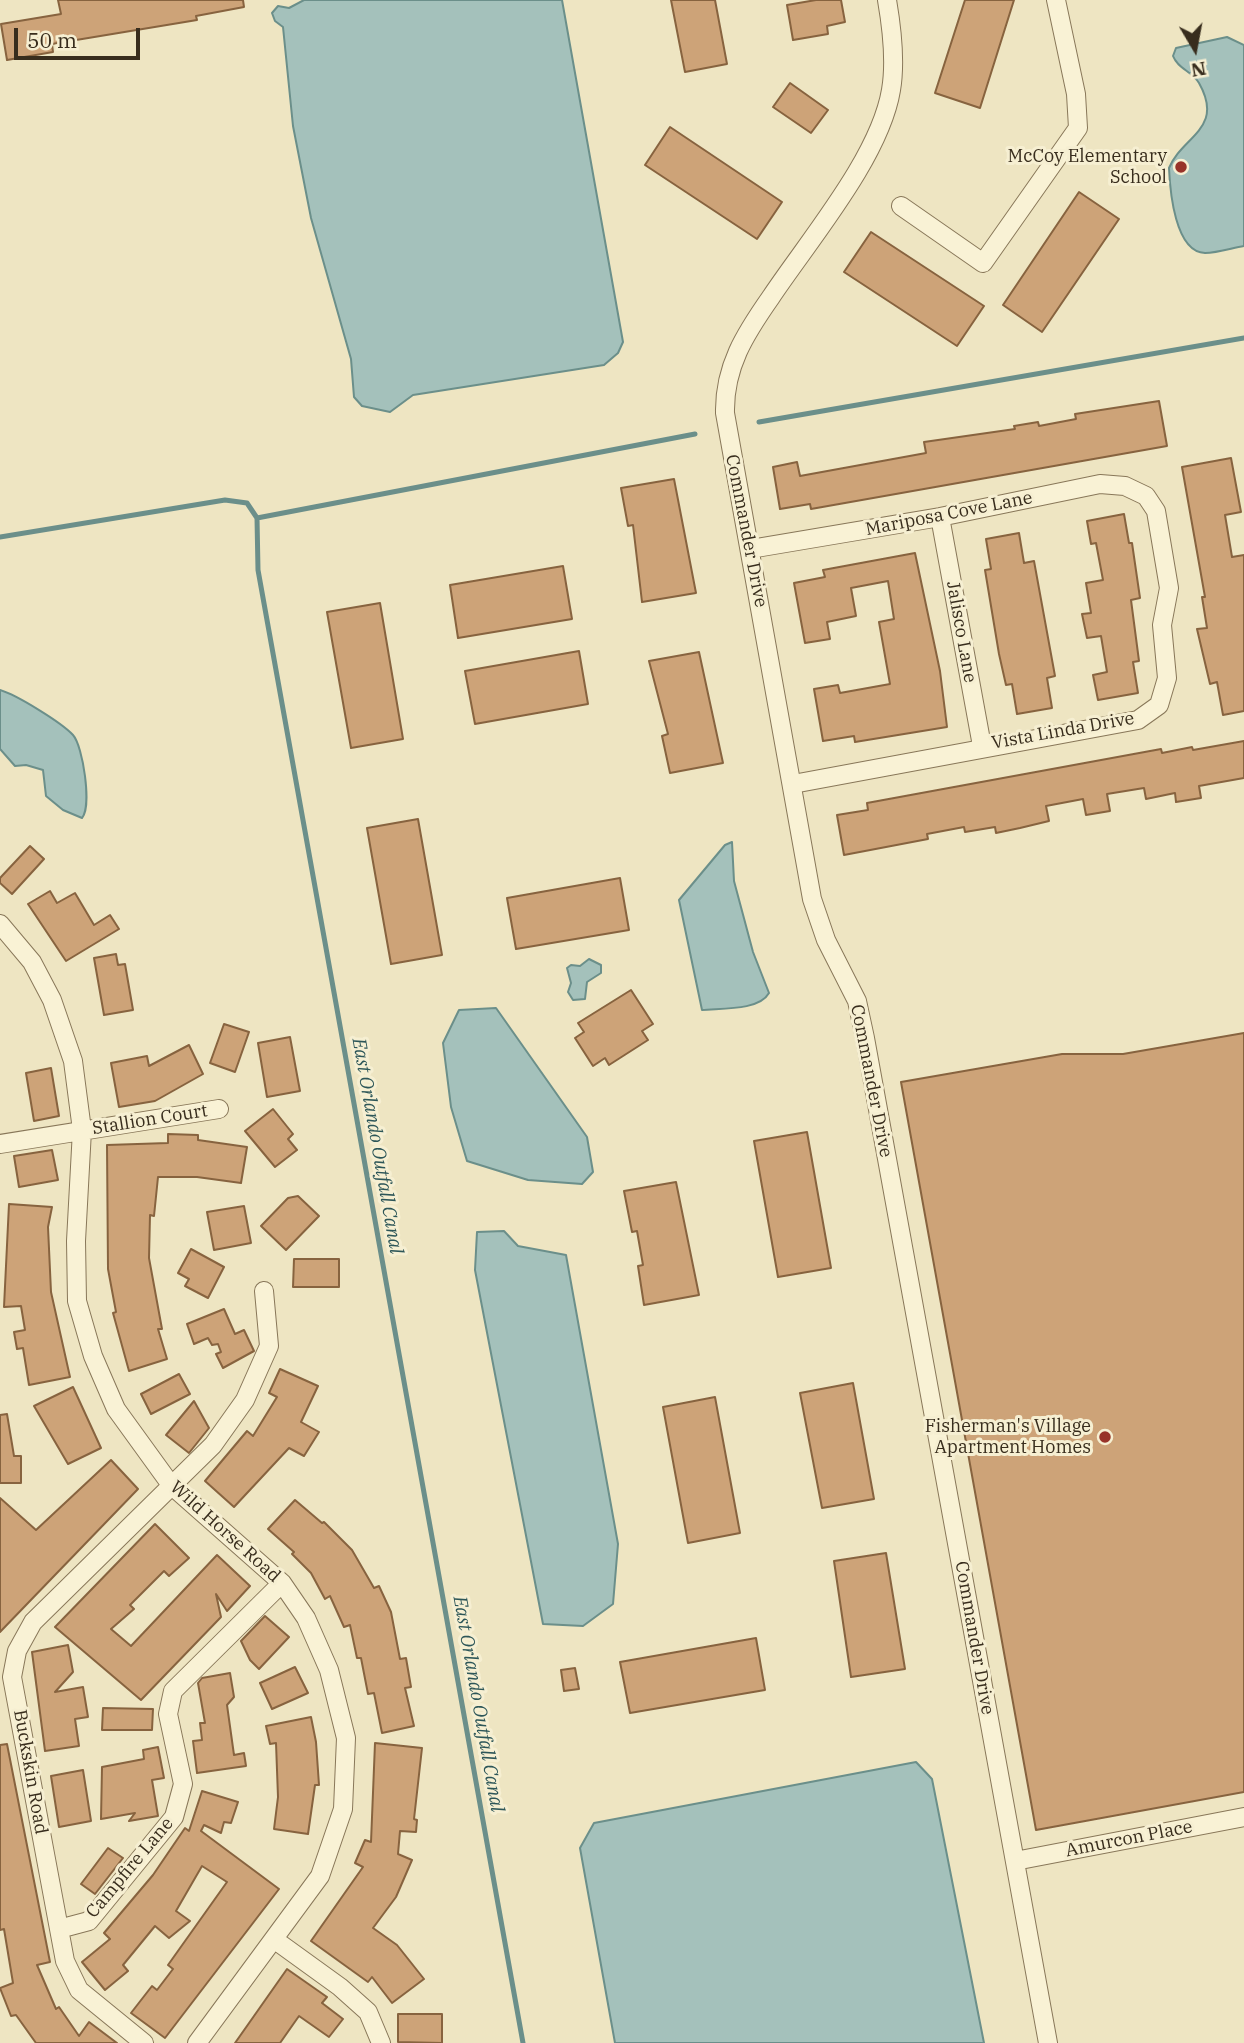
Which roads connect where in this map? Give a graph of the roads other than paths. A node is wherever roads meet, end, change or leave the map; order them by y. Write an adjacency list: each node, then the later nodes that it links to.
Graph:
1 (887, 0): 6 (street, Commander Drive)
2 (1056, 0): 3 (street)
3 (901, 206)
4 (1146, 496): 5 (street, Mariposa Cove Lane); 7 (street, Vista Linda Drive)
5 (940, 517): 6 (street, Mariposa Cove Lane); 7 (street, Jalisco Lane)
6 (750, 549): 8 (street, Commander Drive)
7 (982, 746): 8 (street, Vista Linda Drive)
8 (793, 784): 17 (street, Commander Drive)
9 (0, 924): 11 (street, Wild Horse Road)
10 (219, 1109): 11 (street, Stallion Court)
11 (82, 1130): 12 (street, Stallion Court); 14 (street, Wild Horse Road)
12 (0, 1144)
13 (264, 1291): 14 (street, Buckskin Road)
14 (171, 1485): 15 (street, Wild Horse Road); 18 (street, Buckskin Road)
15 (282, 1583): 18 (street, Campfire Lane); 19 (street, Wild Horse Road)
16 (1244, 1817): 17 (street, Amurcon Place)
17 (1015, 1861): 23 (street, Commander Drive)
18 (59, 1929): 20 (street, Buckskin Road)
19 (275, 1940): 21 (street, Wild Horse Road); 22 (street)
20 (144, 2043)
21 (197, 2043)
22 (381, 2043)
23 (1048, 2043)

